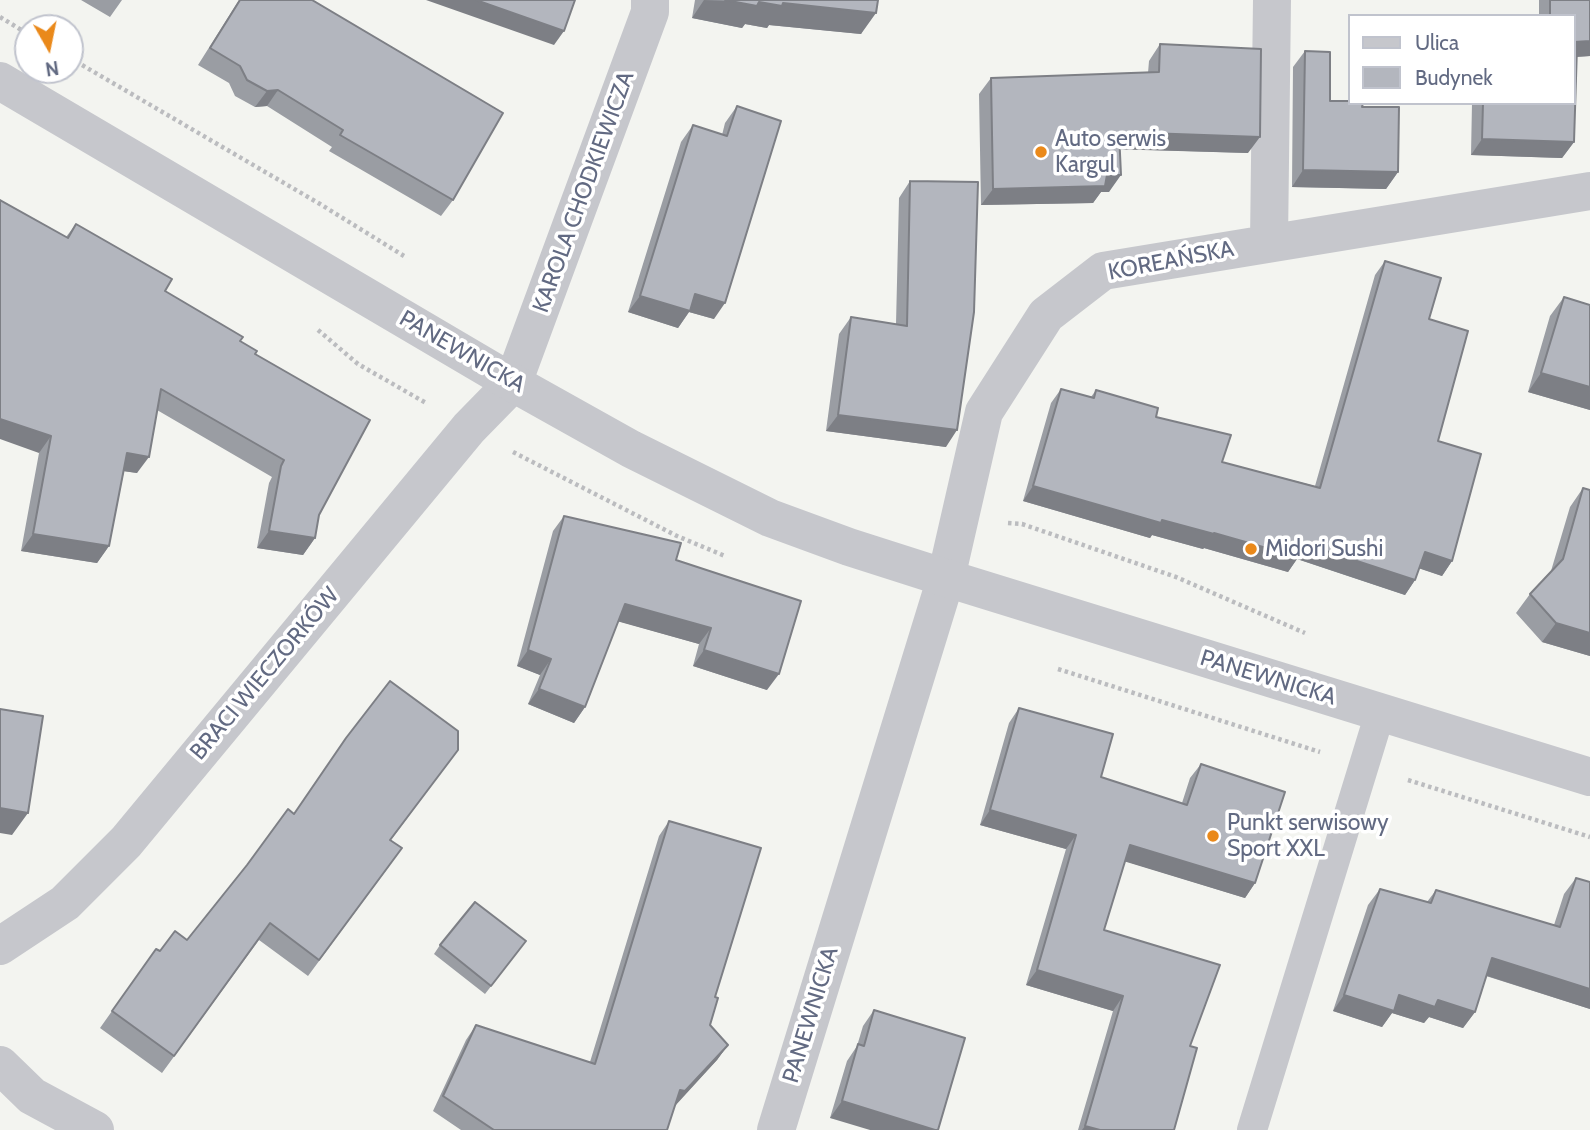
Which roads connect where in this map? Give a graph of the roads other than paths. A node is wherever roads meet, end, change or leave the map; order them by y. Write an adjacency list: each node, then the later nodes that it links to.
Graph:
1 (650, 0): 6 (street, KAROLA CHODKIEWICZA)
2 (1272, 0): 5 (street)
3 (0, 81): 6 (street, PANEWNICKA)
4 (1590, 191): 5 (street, KOREAŃSKA)
5 (1269, 242): 7 (street, KOREAŃSKA)
6 (513, 383): 7 (street, PANEWNICKA); 10 (street, BRACI WIECZORKÓW)
7 (946, 578): 8 (street, PANEWNICKA); 13 (street, PANEWNICKA)
8 (1380, 713): 9 (street, PANEWNICKA); 14 (lane)
9 (1590, 776)
10 (0, 946)
11 (0, 1065): 12 (street)
12 (95, 1130)
13 (776, 1130)
14 (1252, 1130)

